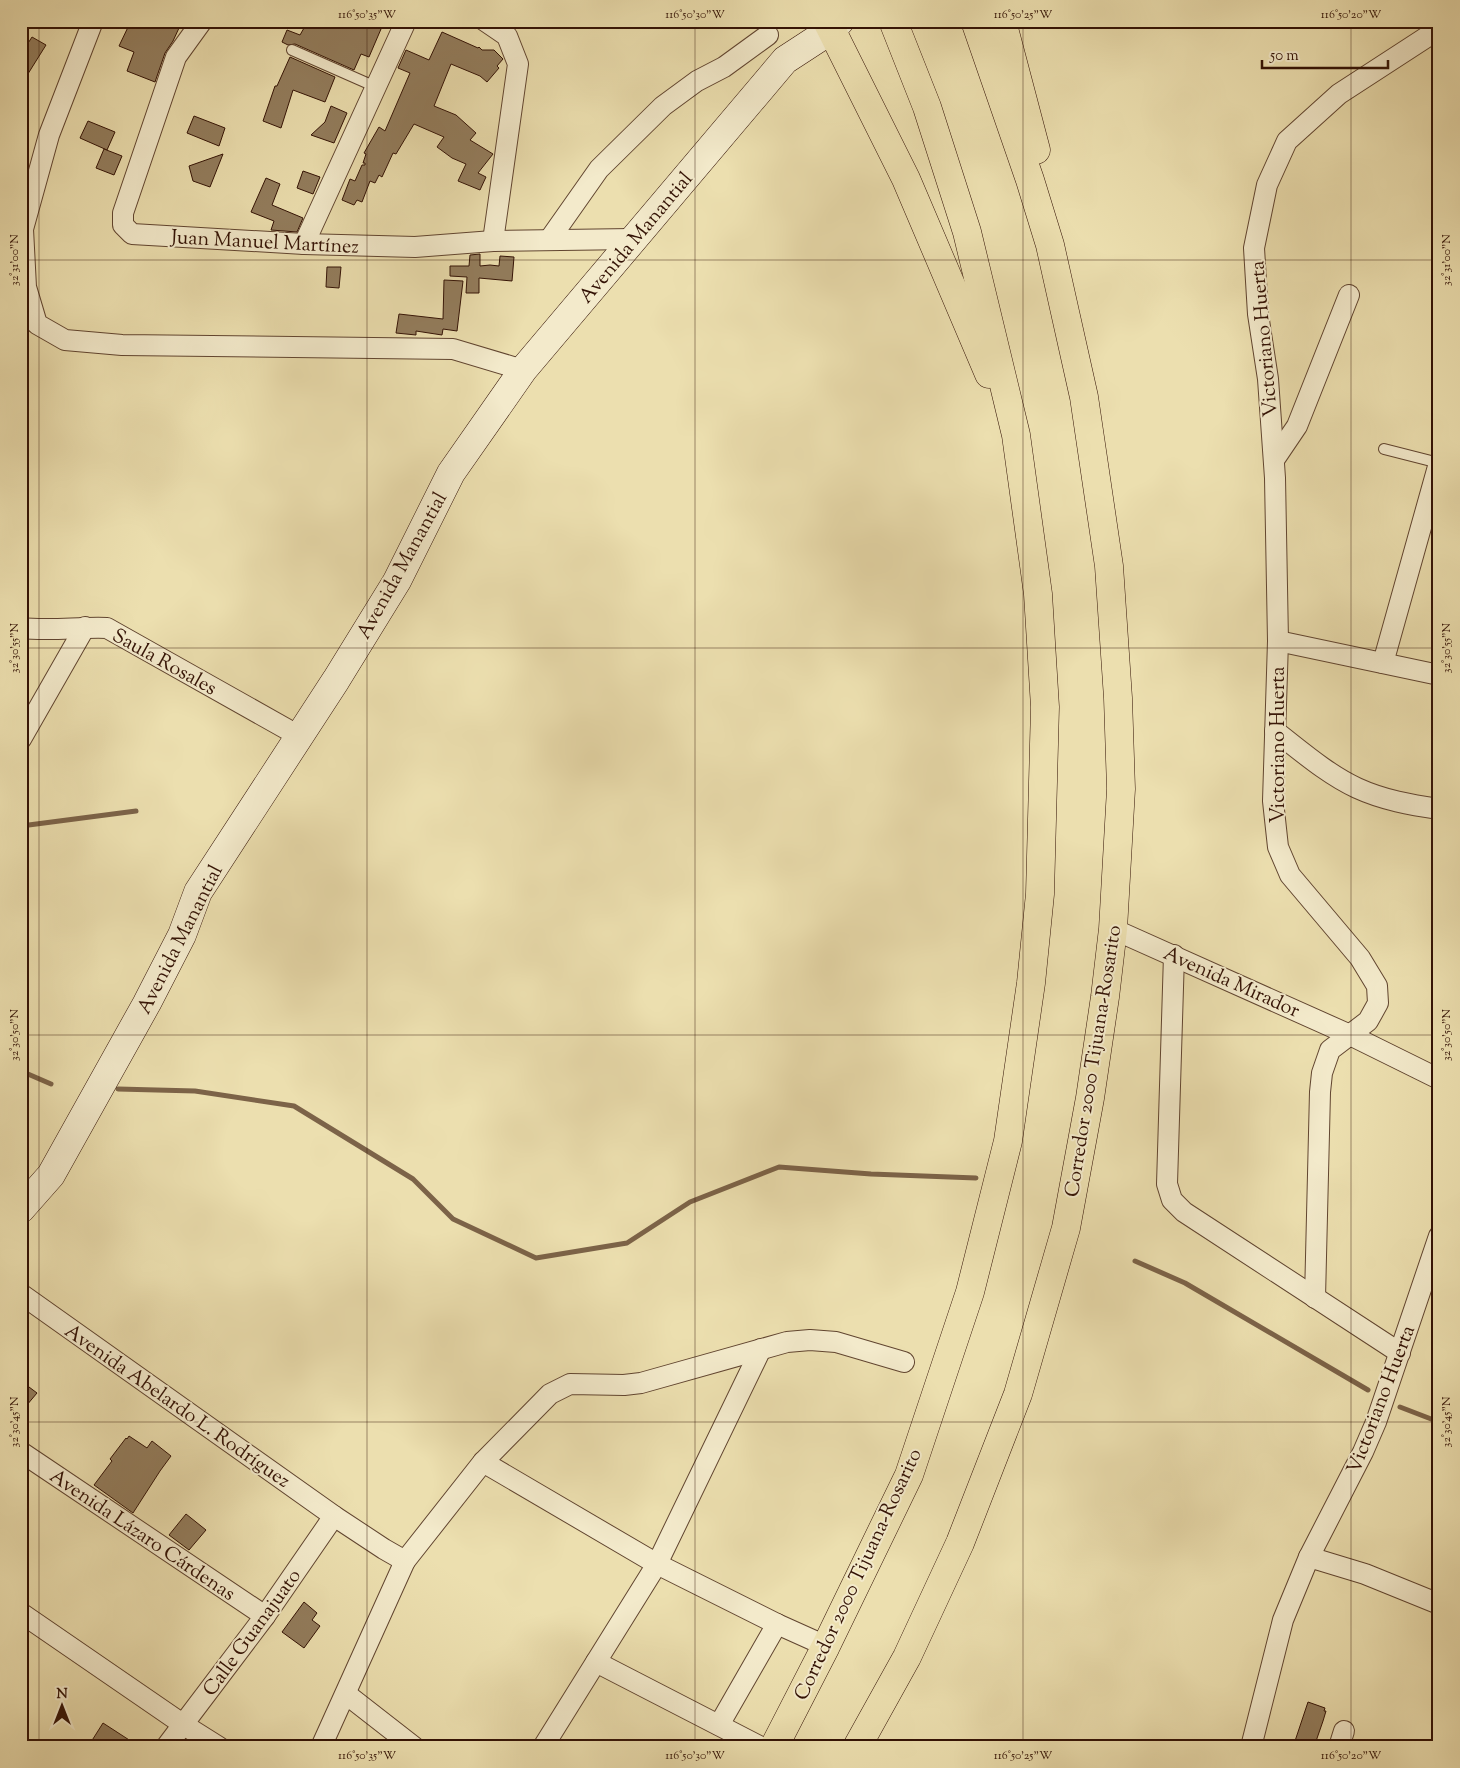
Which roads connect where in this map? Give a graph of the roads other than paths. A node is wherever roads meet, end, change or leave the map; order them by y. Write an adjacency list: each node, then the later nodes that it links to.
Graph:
1 (93, 21): 20 (street)
2 (202, 21): 17 (street, Juan Manuel Martínez)
3 (406, 21): 13 (street)
4 (485, 21): 15 (street)
5 (975, 21): 18 (highway, Corredor 2000 Tijuana-Rosarito)
6 (1002, 21): 18 (highway)
7 (833, 24): 12 (main road, Avenida Manantial); 21 (highway)
8 (767, 28): 12 (street); 16 (street)
9 (1439, 29): 23 (street, Victoriano Huerta)
10 (898, 32): 21 (highway, Corredor 2000 Tijuana-Rosarito)
11 (292, 50): 13 (lane)
12 (785, 60): 14 (main road, Avenida Manantial)
13 (376, 88): 17 (street)
14 (632, 239): 16 (street, Juan Manuel Martínez); 20 (main road, Avenida Manantial)
15 (493, 240): 16 (street, Juan Manuel Martínez); 17 (street, Juan Manuel Martínez)
16 (549, 240)
17 (304, 244)
18 (1050, 245): 34 (highway, Corredor 2000 Tijuana-Rosarito)
19 (1349, 295): 23 (street)
20 (523, 370): 31 (main road, Avenida Manantial)
21 (1016, 435): 56 (highway, Corredor 2000 Tijuana-Rosarito)
22 (1384, 449): 24 (lane)
23 (1274, 460): 27 (street, Victoriano Huerta)
24 (1439, 463): 28 (street)
25 (84, 627): 26 (street, Saula Rosales); 31 (street, Saula Rosales); 32 (street)
26 (21, 628)
27 (1278, 641): 28 (street, Victoriano Huerta); 30 (street, Victoriano Huerta)
28 (1383, 663): 29 (street, Victoriano Huerta)
29 (1439, 675)
30 (1275, 731): 33 (street); 36 (street, Victoriano Huerta)
31 (299, 736): 38 (main road, Avenida Manantial)
32 (21, 739)
33 (1439, 809)
34 (1113, 929): 35 (street, Avenida Mirador); 68 (highway, Corredor 2000 Tijuana-Rosarito)
35 (1174, 955): 36 (street, Avenida Mirador); 42 (street)
36 (1350, 1035): 37 (street); 42 (street, Victoriano Huerta)
37 (1439, 1079)
38 (21, 1209)
39 (1439, 1236): 40 (street, Victoriano Huerta)
40 (1434, 1262): 44 (street, Victoriano Huerta)
41 (21, 1294): 48 (street, Avenida Abelardo L. Rodríguez)
42 (1315, 1298): 44 (street)
43 (761, 1349): 45 (street); 47 (street); 51 (street)
44 (1400, 1353): 49 (street, Victoriano Huerta)
45 (904, 1362)
46 (21, 1452): 54 (street, Avenida Lázaro Cárdenas)
47 (483, 1462): 50 (street); 51 (street)
48 (334, 1516): 50 (street, Avenida Abelardo L. Rodríguez); 54 (street, Calle Guanajuato)
49 (1309, 1557): 52 (street); 69 (street, Victoriano Huerta)
50 (405, 1561): 58 (street)
51 (657, 1564): 55 (street); 57 (street)
52 (1439, 1604)
53 (21, 1613): 59 (street)
54 (265, 1616): 59 (street, Calle Guanajuato)
55 (777, 1624): 56 (street); 60 (street)
56 (826, 1646): 67 (highway, Corredor 2000 Tijuana-Rosarito)
57 (596, 1662): 60 (street); 65 (street)
58 (346, 1694): 63 (street); 64 (street)
59 (184, 1725): 61 (street, Calle Guanajuato); 62 (street)
60 (719, 1725): 66 (street)
61 (166, 1747)
62 (219, 1747)
63 (321, 1747)
64 (414, 1747)
65 (543, 1747)
66 (761, 1747)
67 (774, 1747)
68 (857, 1747)
69 (1251, 1747)

